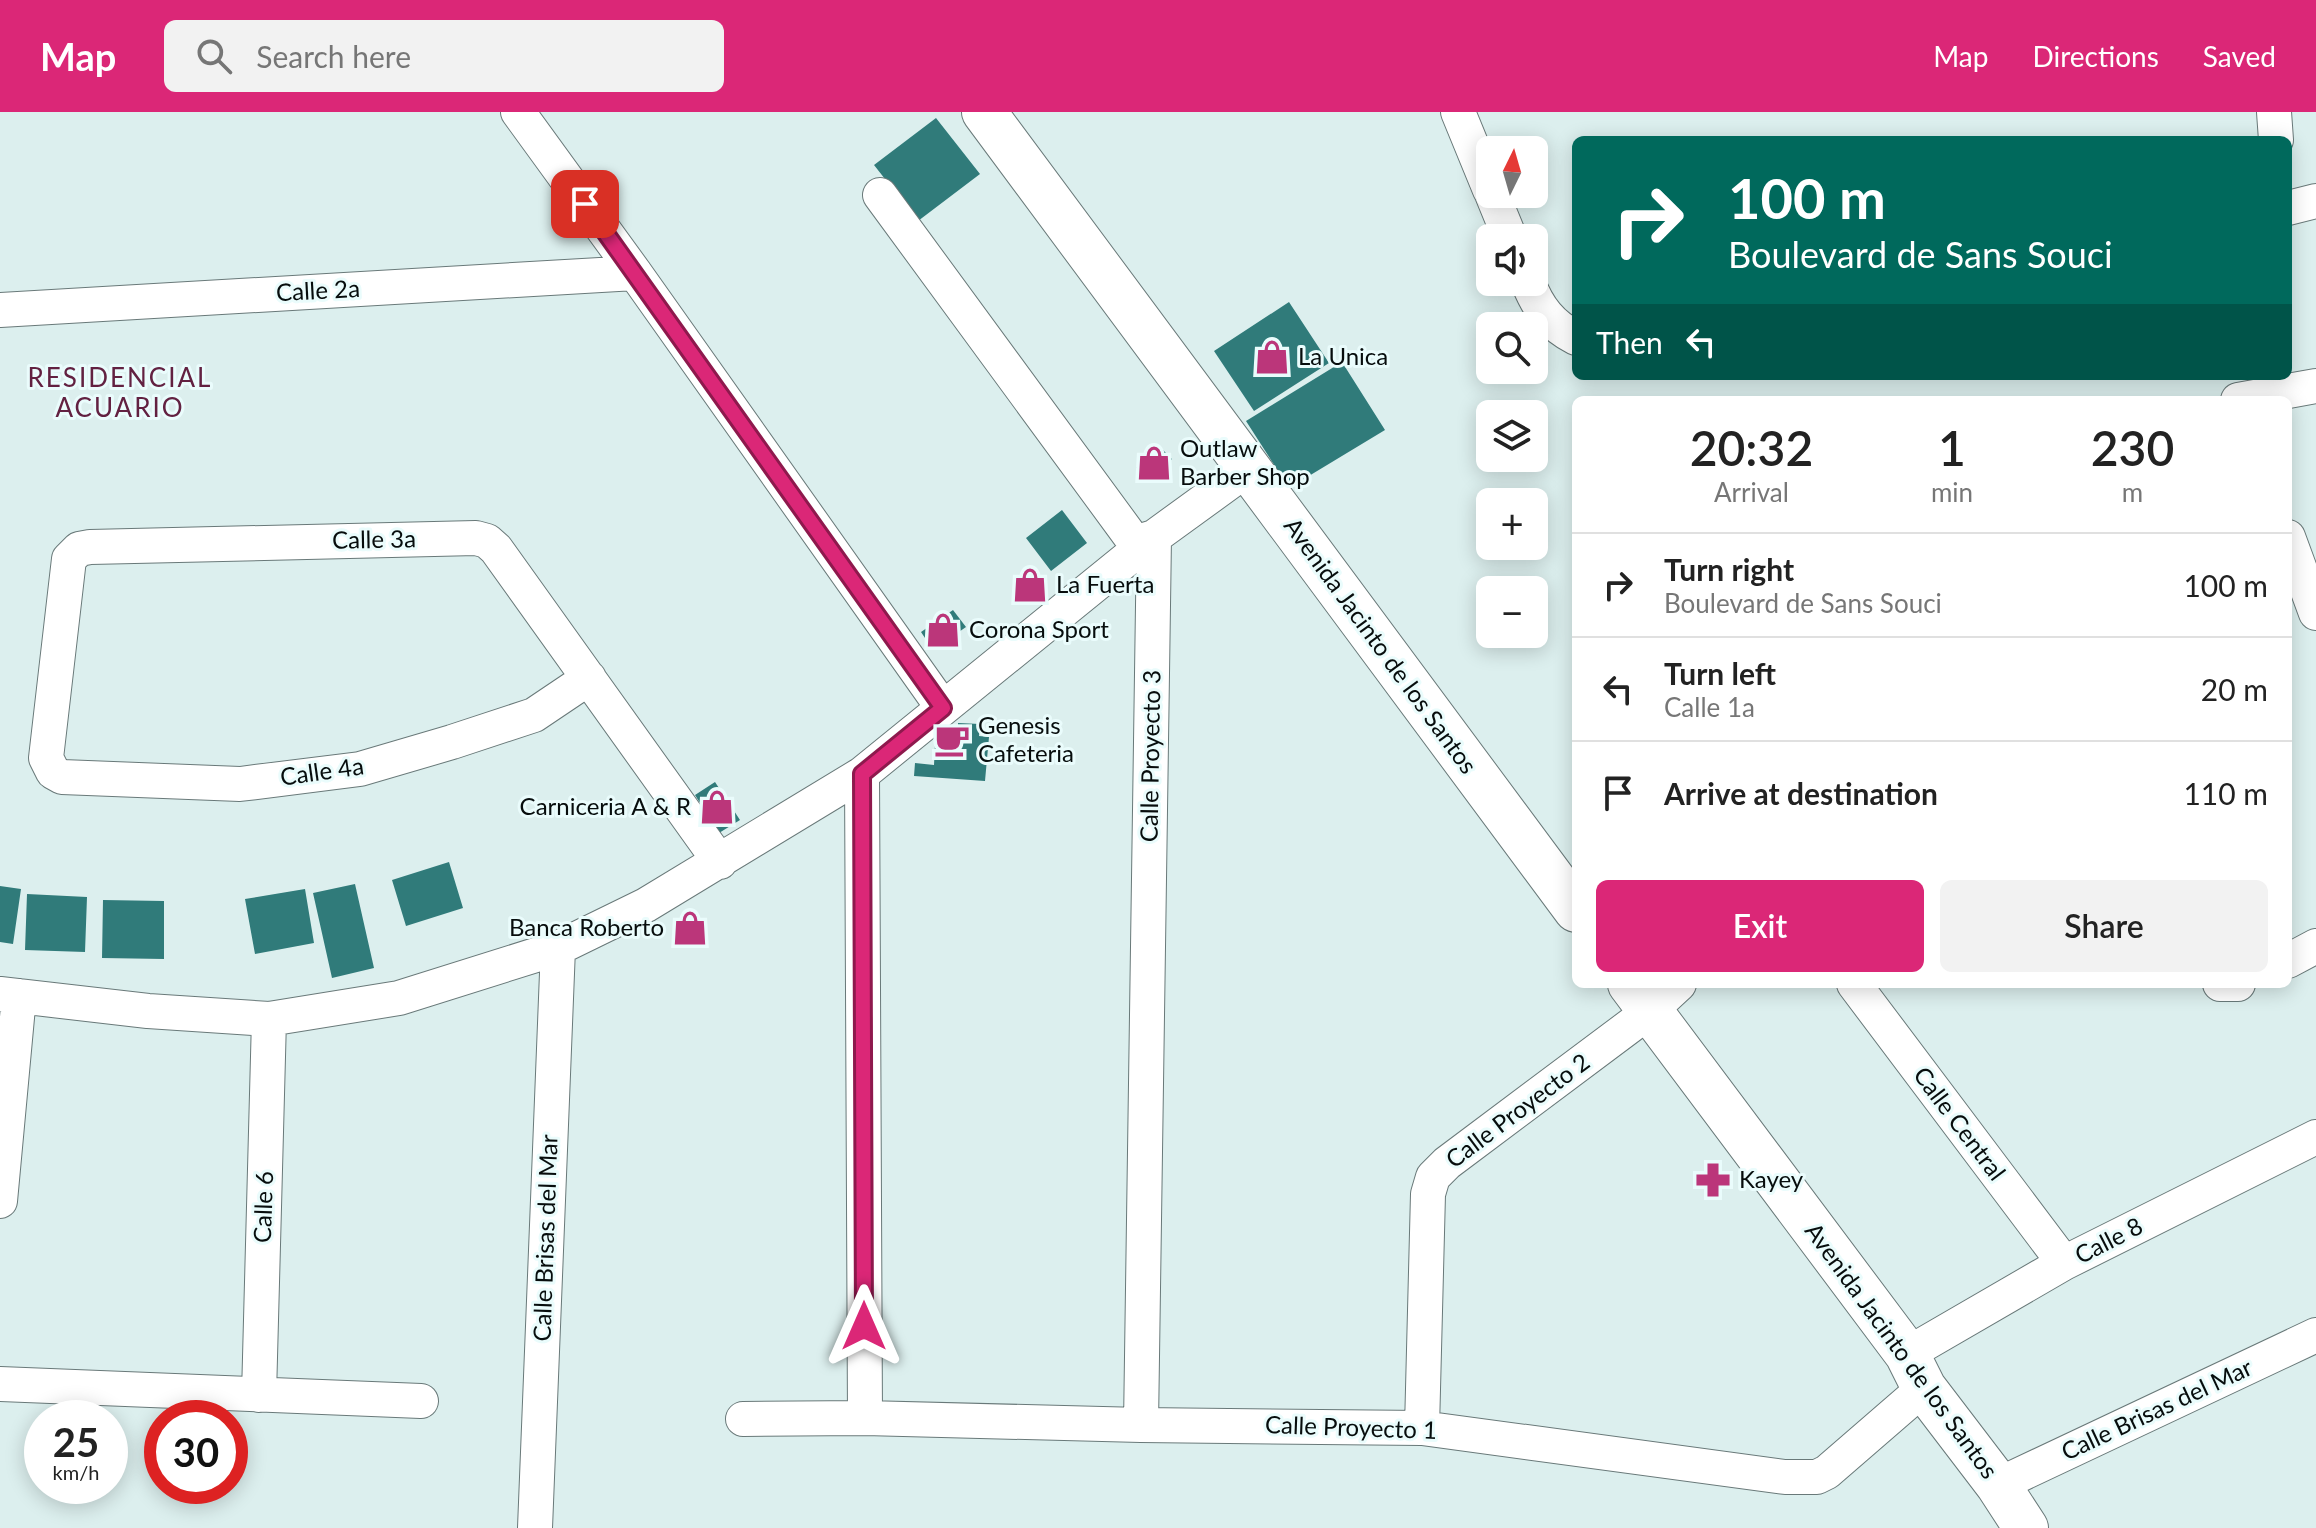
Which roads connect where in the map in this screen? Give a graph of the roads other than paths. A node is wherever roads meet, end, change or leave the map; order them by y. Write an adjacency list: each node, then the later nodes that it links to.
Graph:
1 (518, 112): 10 (street)
2 (984, 112): 16 (main road, Avenida Jacinto de los Santos)
3 (1458, 112): 6 (street)
4 (2274, 112): 5 (street)
5 (2276, 136)
6 (1476, 156)
7 (880, 195): 17 (street)
8 (2316, 201): 9 (street)
9 (2292, 207)
10 (635, 273): 12 (street, Calle 2a); 21 (street)
11 (1533, 296): 13 (street)
12 (0, 310)
13 (1572, 337)
14 (2316, 386): 15 (street)
15 (2260, 396)
16 (1249, 468): 17 (street); 25 (main road, Avenida Jacinto de los Santos)
17 (1154, 537): 21 (street); 43 (street, Calle Proyecto 3)
18 (2292, 548): 19 (street)
19 (2316, 613)
20 (589, 678): 22 (street, Calle 4a); 22 (street, Calle 3a); 24 (street, Calle 3a)
21 (943, 708): 23 (street)
22 (46, 758)
23 (862, 774): 24 (street); 41 (street)
24 (720, 862): 27 (street)
25 (1572, 905)
26 (2316, 946): 28 (street)
27 (558, 948): 32 (street); 46 (street, Calle Brisas del Mar)
28 (2292, 959)
29 (1857, 988): 35 (street, Calle Central)
30 (1653, 993): 37 (main road, Avenida Jacinto de los Santos); 44 (street, Calle Proyecto 2)
31 (9, 995): 32 (street); 34 (street)
32 (269, 1019): 39 (street, Calle 6)
33 (2316, 1137): 35 (street, Calle 8)
34 (0, 1201)
35 (2064, 1263): 37 (street, Calle 8)
36 (2316, 1335): 45 (street, Calle Brisas del Mar)
37 (1915, 1371): 44 (street, Calle Proyecto 1); 45 (main road, Avenida Jacinto de los Santos)
38 (0, 1384): 39 (street)
39 (259, 1395): 40 (street)
40 (421, 1401)
41 (865, 1418): 42 (street, Calle Proyecto 1); 43 (street, Calle Proyecto 1)
42 (743, 1419)
43 (1141, 1425): 44 (street, Calle Proyecto 1)
44 (1422, 1428)
45 (1998, 1485): 47 (main road, Avenida Jacinto de los Santos)
46 (535, 1528)
47 (2026, 1528)

